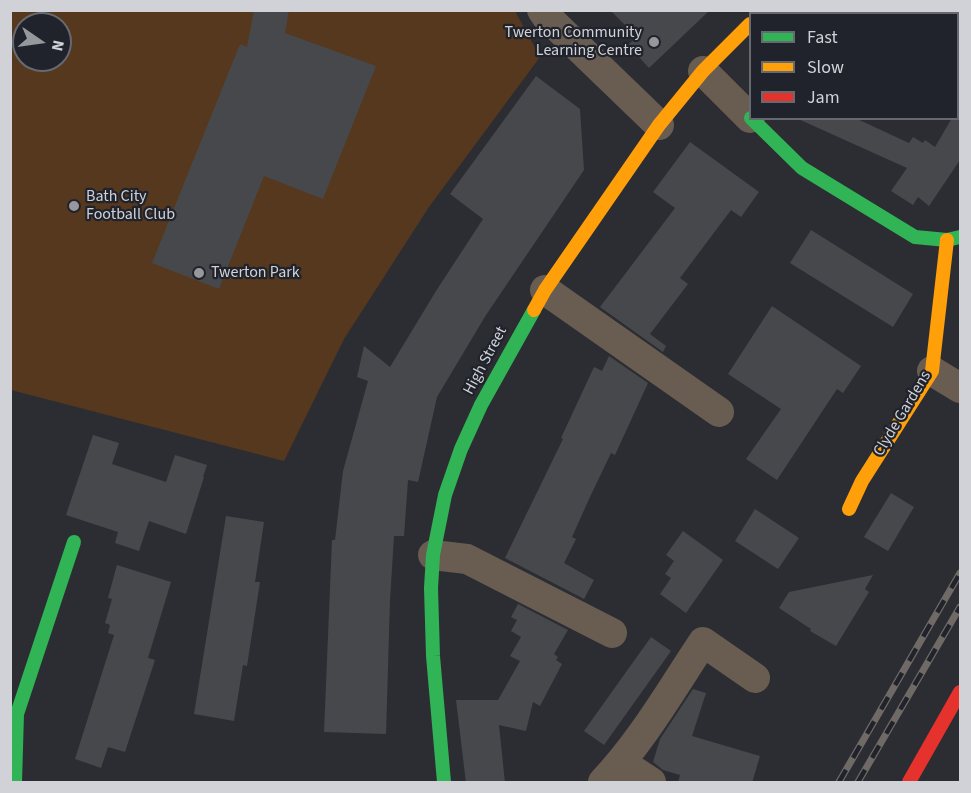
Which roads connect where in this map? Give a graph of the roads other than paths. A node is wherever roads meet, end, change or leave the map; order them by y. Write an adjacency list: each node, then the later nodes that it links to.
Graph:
1 (543, 10): 6 (street)
2 (749, 25): 3 (main road, High Street)
3 (703, 71): 4 (street, Clyde Gardens); 6 (main road, High Street)
4 (749, 116)
5 (753, 120): 7 (main road, Clyde Gardens)
6 (659, 125): 8 (main road, High Street)
7 (954, 238): 9 (main road, Clyde Gardens)
8 (545, 290): 11 (street); 14 (main road, High Street)
9 (932, 371): 10 (street); 12 (main road, Clyde Gardens)
10 (960, 388)
11 (719, 412)
12 (849, 510)
13 (75, 542): 19 (main road)
14 (433, 555): 15 (street); 20 (main road, High Street)
15 (612, 633)
16 (755, 678): 18 (street)
17 (960, 692): 22 (main road)
18 (612, 773): 21 (street)
19 (15, 783)
20 (444, 783)
21 (651, 783)
22 (909, 783)

